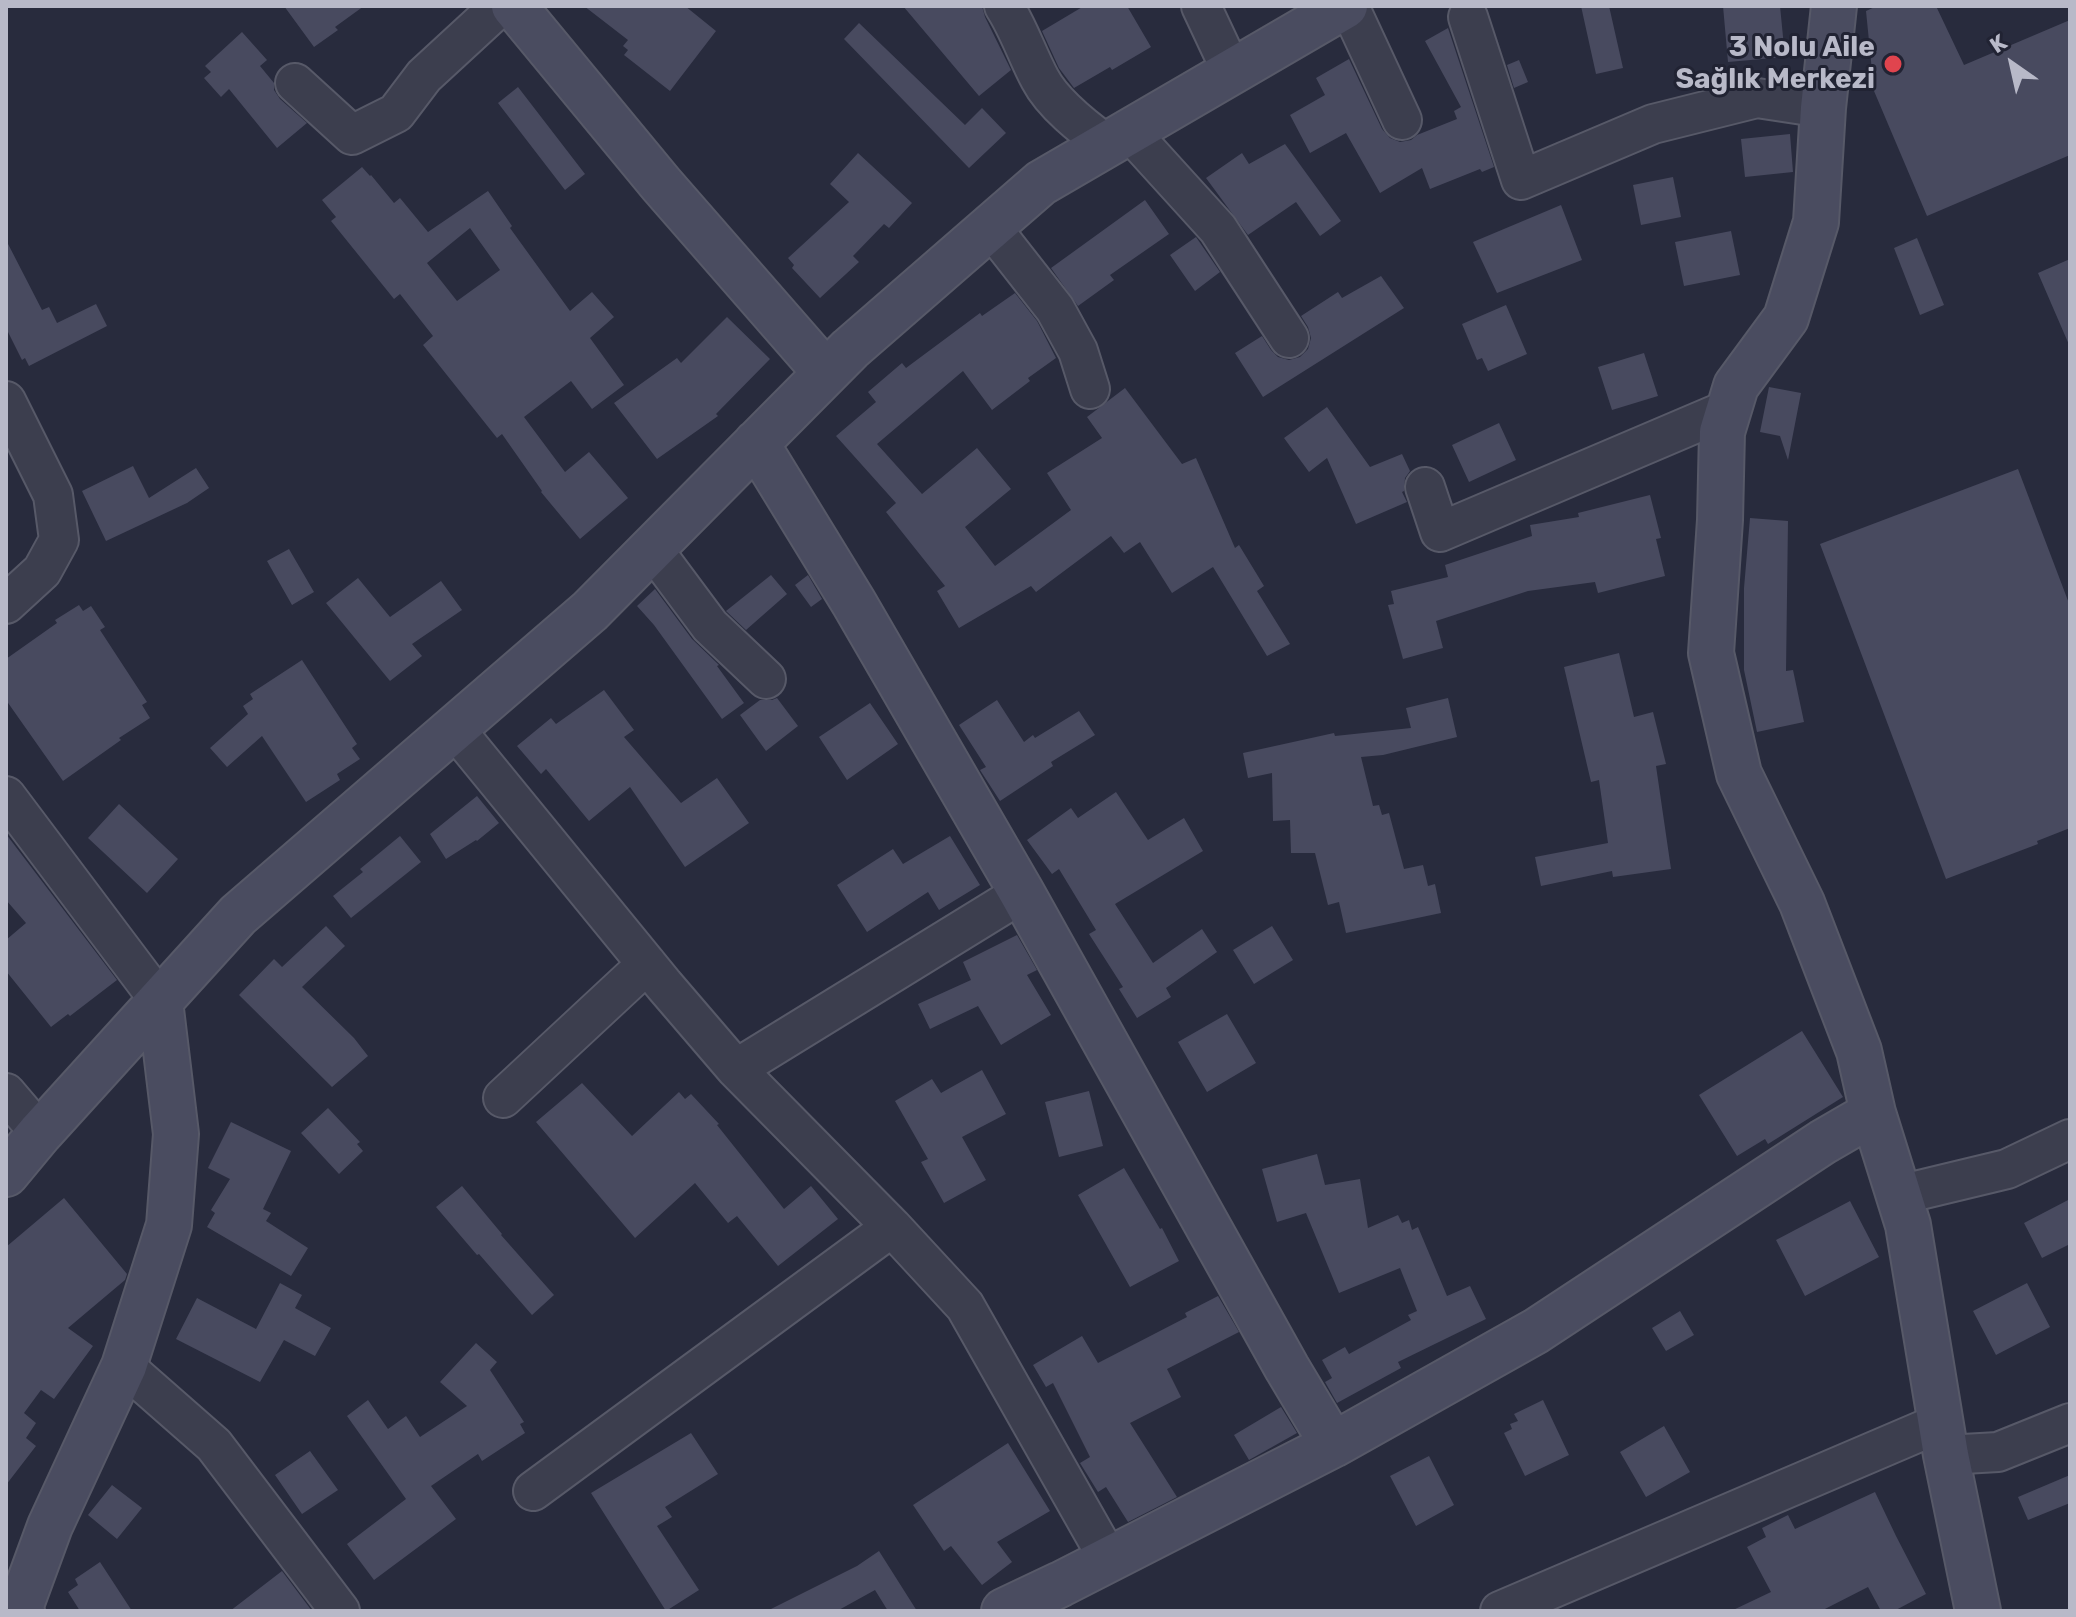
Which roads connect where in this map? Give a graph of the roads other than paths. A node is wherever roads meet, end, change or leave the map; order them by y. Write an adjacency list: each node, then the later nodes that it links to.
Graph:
1 (500, 6): 9 (street)
2 (514, 6): 15 (street)
3 (1004, 6): 12 (street)
4 (1201, 6): 8 (street)
5 (1347, 6): 8 (street); 11 (street)
6 (1834, 6): 10 (street)
7 (1468, 17): 10 (street)
8 (1232, 72): 12 (street)
9 (295, 83)
10 (1823, 108): 18 (street)
11 (1402, 120)
12 (1118, 138): 13 (street); 14 (street)
13 (990, 226): 15 (street); 16 (street)
14 (1289, 338)
15 (826, 373): 19 (street)
16 (1090, 389)
17 (6, 401): 22 (street)
18 (1729, 409): 20 (street); 32 (street)
19 (756, 443): 21 (street); 26 (street)
20 (1425, 487)
21 (652, 548): 23 (street); 24 (street)
22 (6, 604)
23 (766, 679)
24 (454, 728): 27 (street); 28 (street)
25 (6, 796): 28 (street)
26 (1022, 893): 29 (street); 41 (street)
27 (647, 964): 29 (street); 31 (street)
28 (160, 1001): 33 (street); 38 (street)
29 (736, 1069): 37 (street)
30 (6, 1093): 33 (street)
31 (503, 1098)
32 (1873, 1113): 36 (street); 41 (street)
33 (40, 1133): 35 (street)
34 (2070, 1139): 36 (street)
35 (6, 1174)
36 (1899, 1195): 40 (street)
37 (892, 1227): 42 (street); 43 (street)
38 (124, 1366): 44 (street); 45 (street)
39 (2070, 1423): 40 (street)
40 (1943, 1439): 47 (street); 48 (street)
41 (1333, 1445): 43 (street)
42 (533, 1491)
43 (1109, 1560): 46 (street)
44 (22, 1611)
45 (340, 1611)
46 (1004, 1611)
47 (1500, 1611)
48 (1978, 1611)

